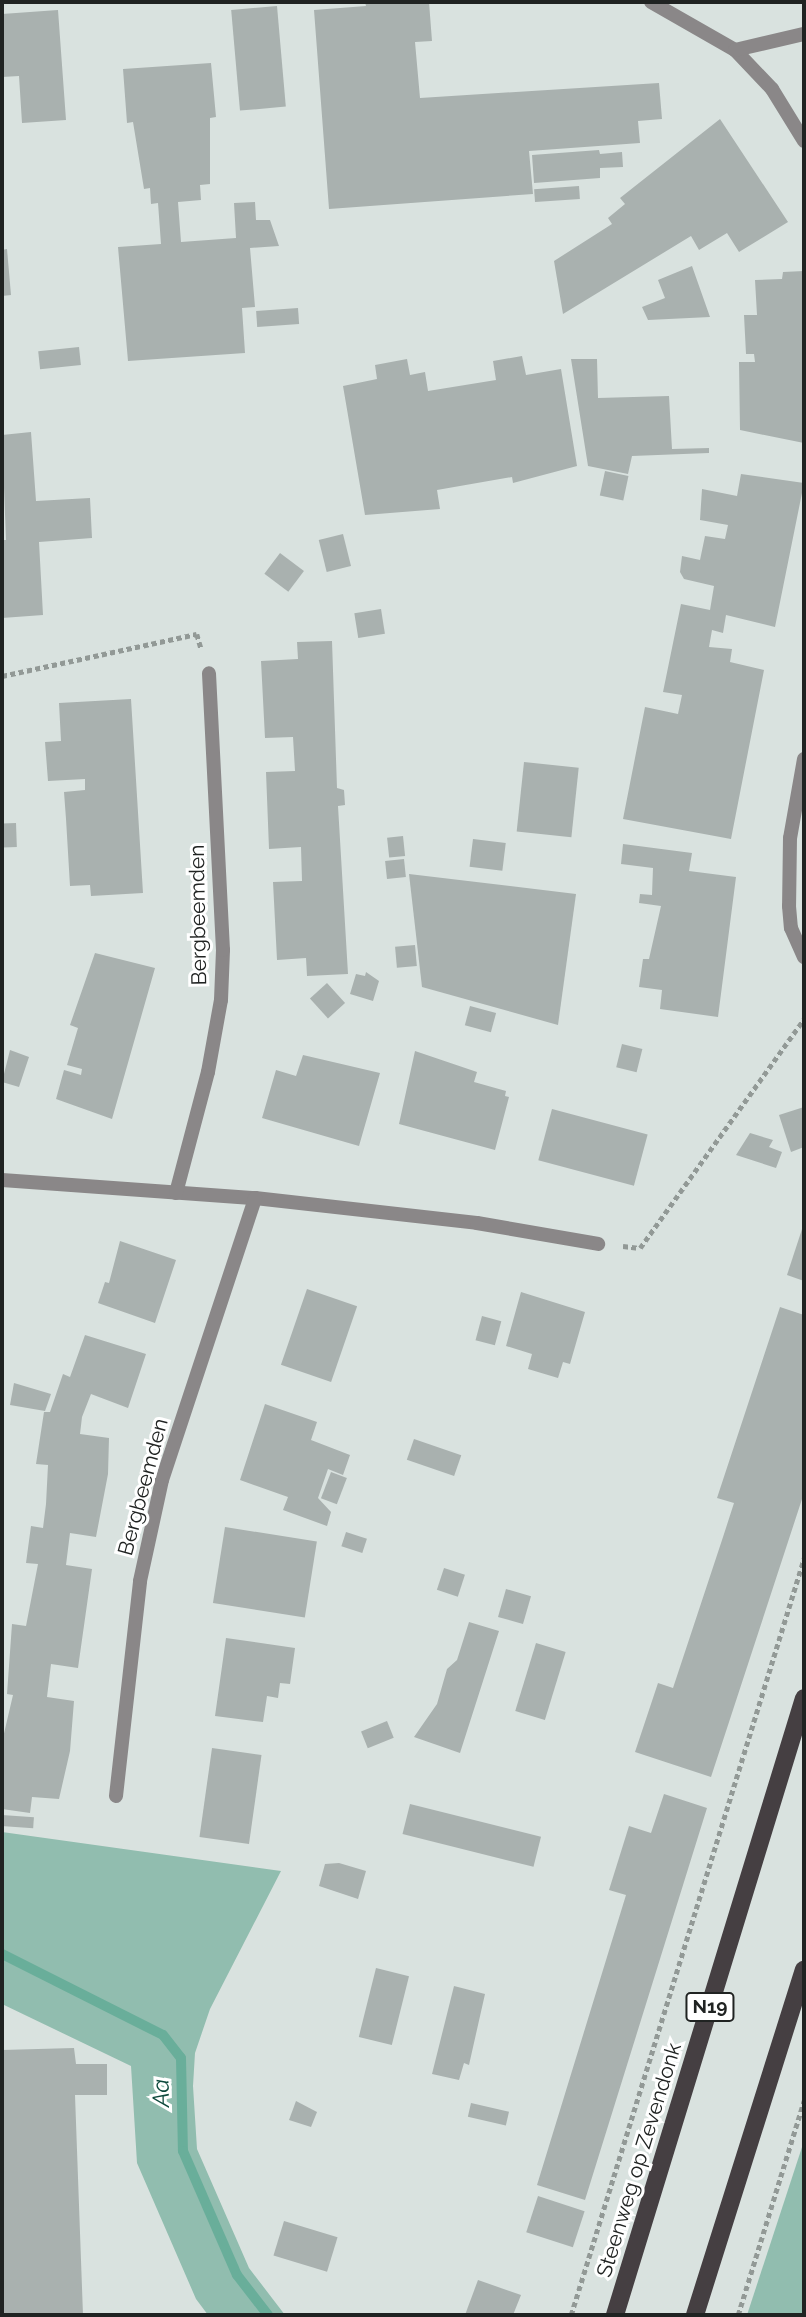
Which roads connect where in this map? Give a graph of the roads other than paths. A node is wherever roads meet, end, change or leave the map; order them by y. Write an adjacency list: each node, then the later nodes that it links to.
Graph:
1 (651, 2): 3 (street)
2 (804, 34): 3 (street)
3 (735, 50): 4 (street)
4 (804, 141)
5 (209, 673): 9 (street, Bergbeemden)
6 (804, 759): 7 (street)
7 (804, 957)
8 (2, 1180): 9 (street)
9 (176, 1193): 10 (street)
10 (255, 1198): 11 (street); 13 (street, Bergbeemden)
11 (598, 1244)
12 (804, 1698): 15 (main road, Steenweg op Zevendonk / N19)
13 (116, 1796)
14 (804, 1970): 16 (main road)
15 (615, 2315)
16 (695, 2315)

